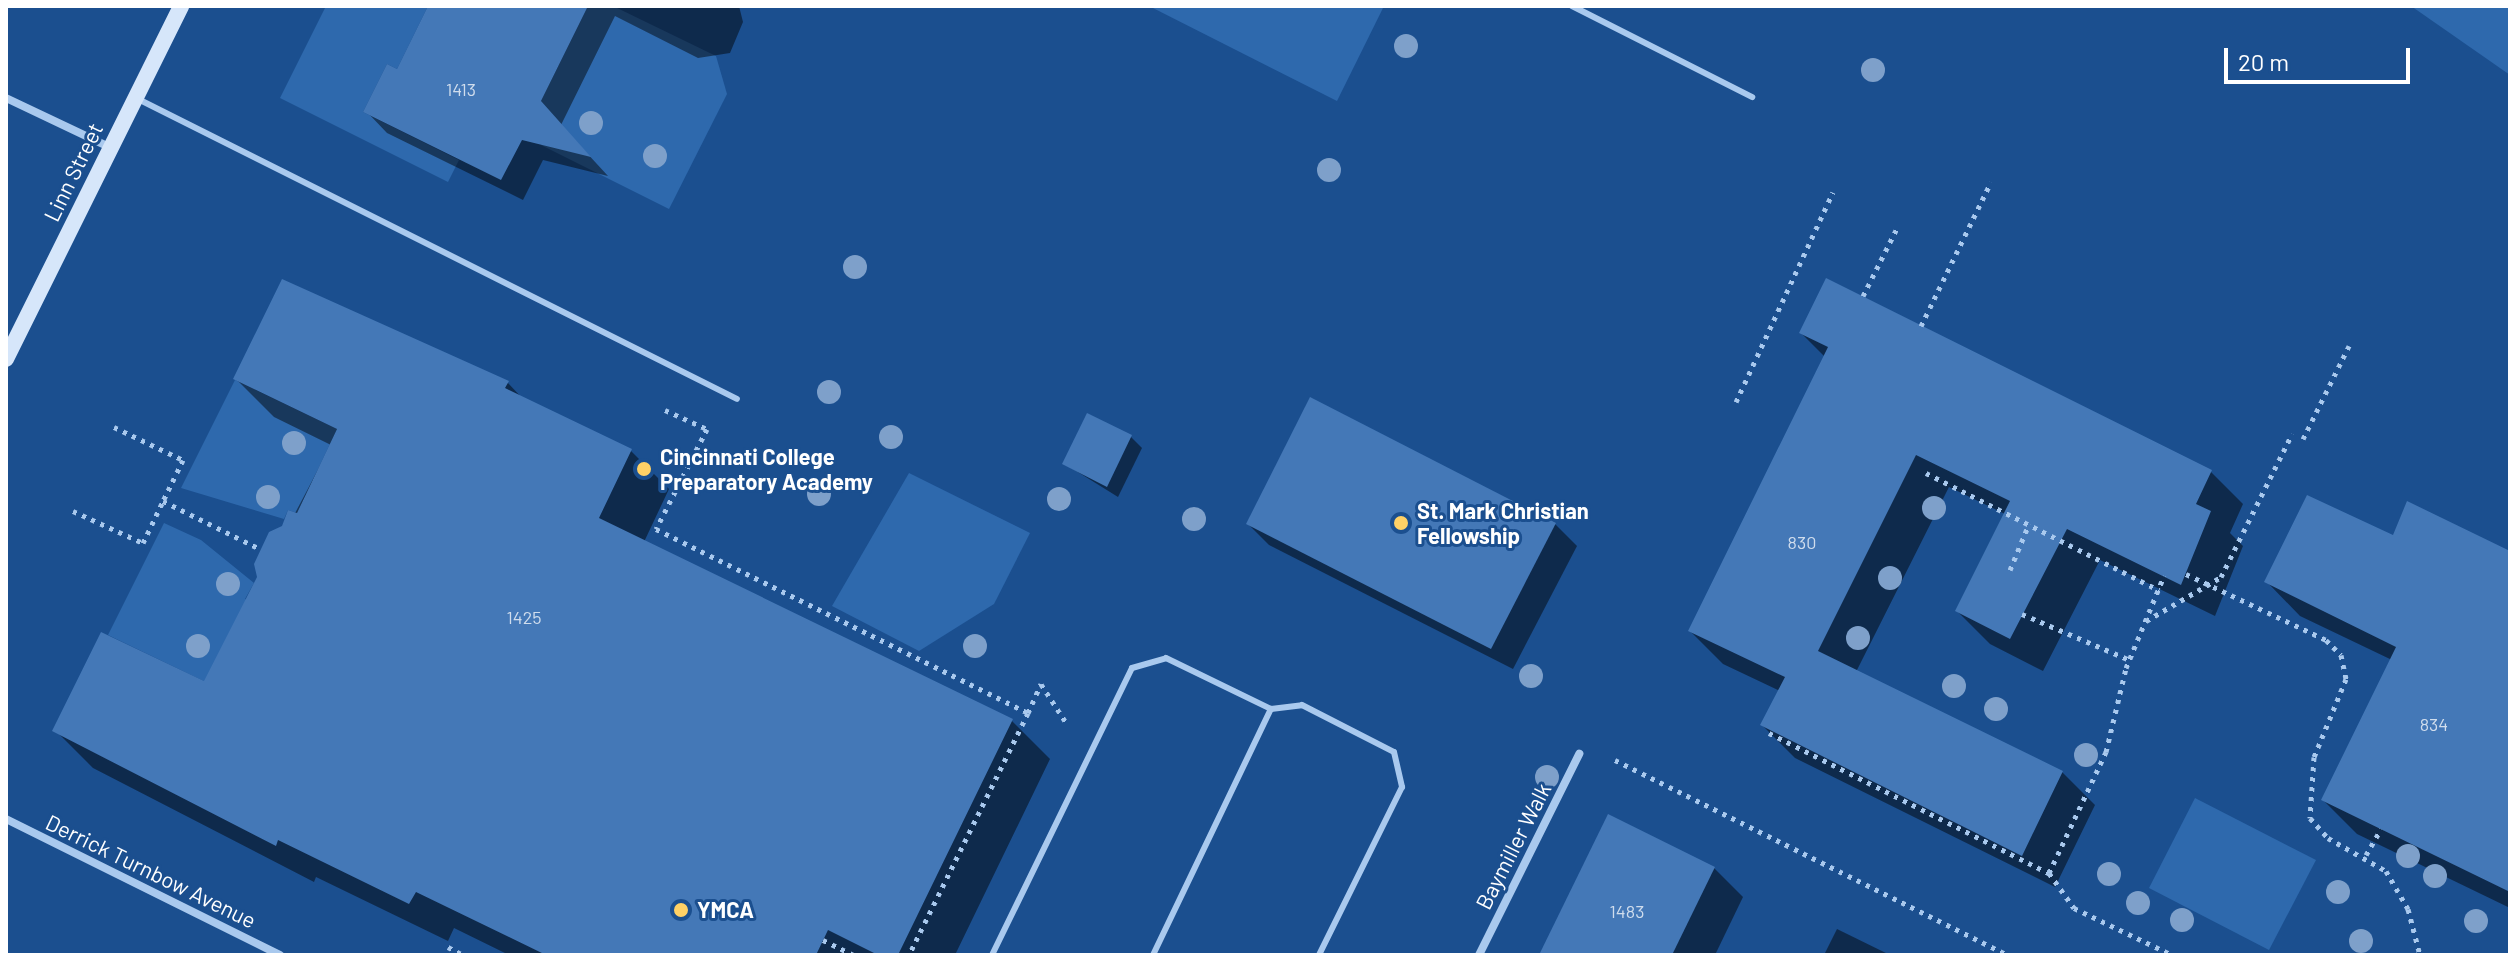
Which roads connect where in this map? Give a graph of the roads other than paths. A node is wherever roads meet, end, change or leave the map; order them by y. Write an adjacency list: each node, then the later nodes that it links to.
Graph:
1 (181, 6): 5 (street, Linn Street)
2 (1572, 6): 3 (lane)
3 (1752, 97)
4 (6, 98): 6 (street)
5 (135, 98): 6 (street, Linn Street); 8 (lane)
6 (109, 147): 7 (street, Linn Street)
7 (6, 359)
8 (737, 399)
9 (1271, 709): 13 (lane); 14 (lane); 15 (lane)
10 (1579, 754): 16 (street, Baymiller Walk)
11 (6, 819): 12 (street, Derrick Turnbow Avenue)
12 (280, 955)
13 (992, 955)
14 (1153, 955)
15 (1319, 955)
16 (1479, 955)

